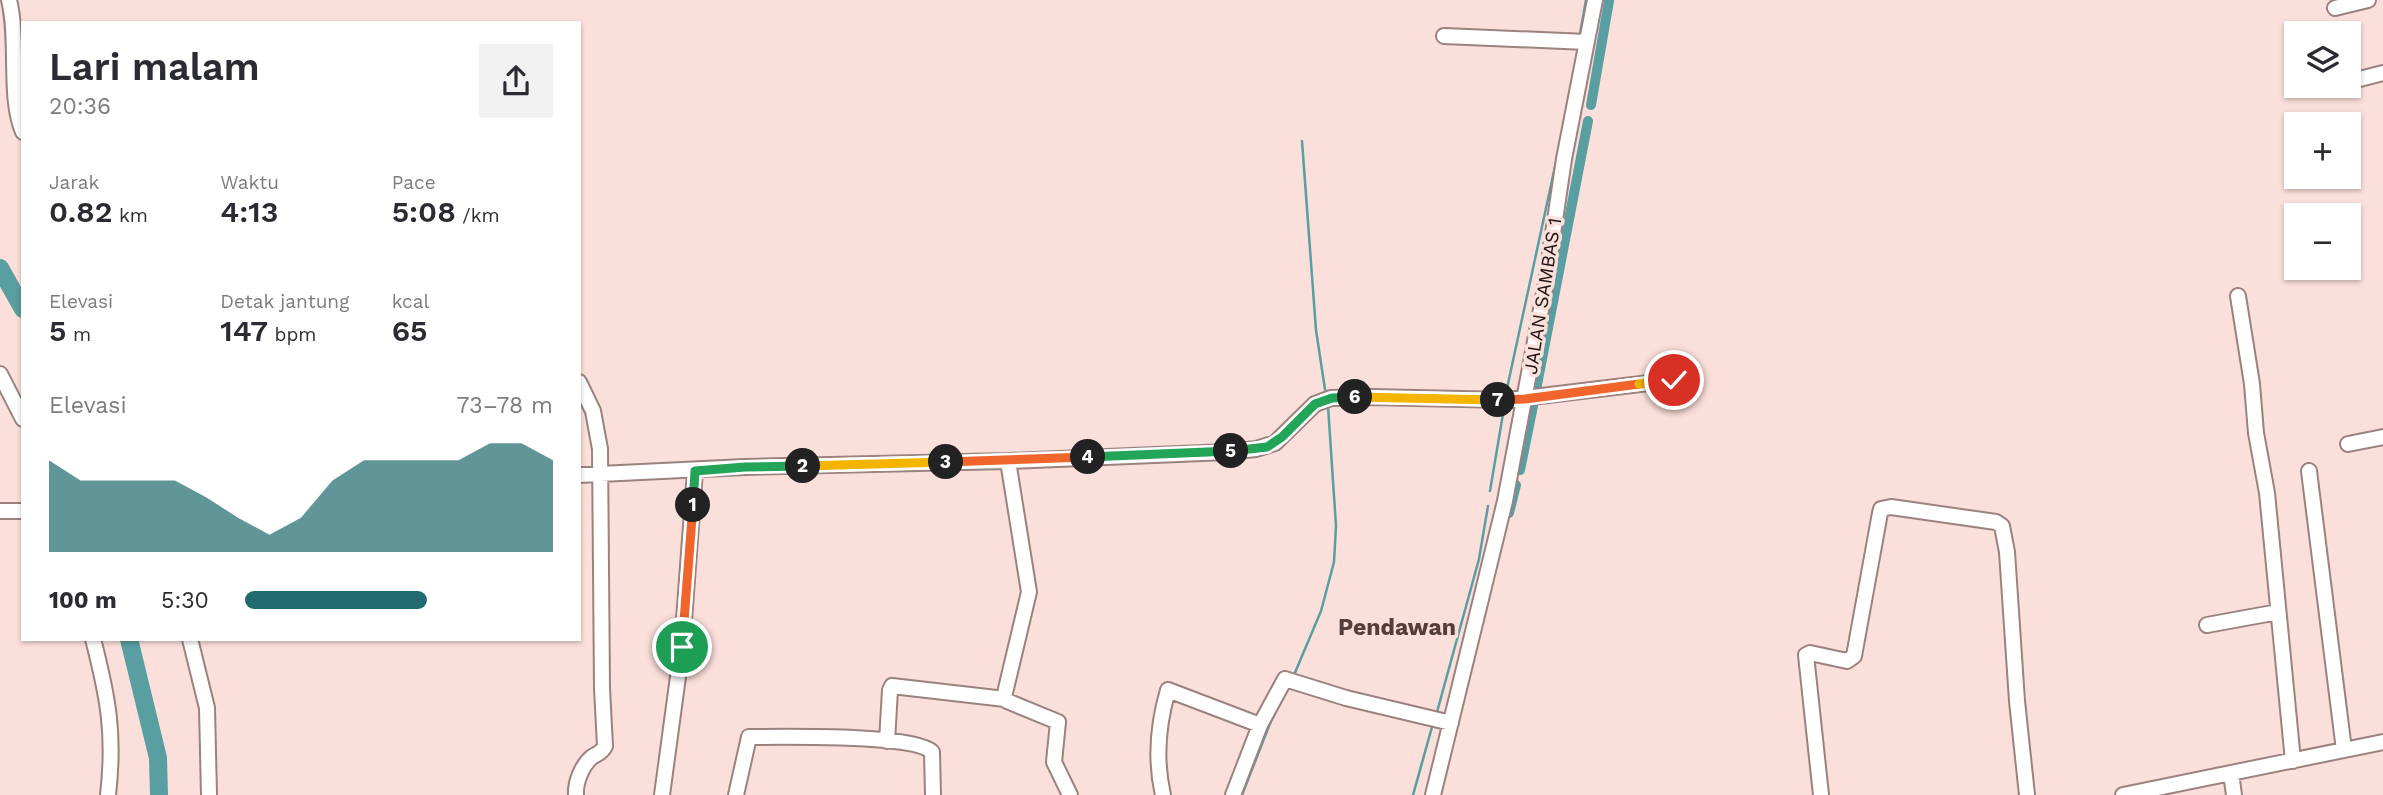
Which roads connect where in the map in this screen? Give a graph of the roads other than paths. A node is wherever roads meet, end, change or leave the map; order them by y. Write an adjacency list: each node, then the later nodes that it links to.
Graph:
1 (2368, 0): 4 (street)
2 (13, 1): 9 (street)
3 (1592, 1): 6 (street, JALAN SAMBAS 1)
4 (2335, 8)
5 (1444, 36): 6 (street)
6 (1587, 42): 14 (street, JALAN SAMBAS 1)
7 (2383, 73): 8 (street)
8 (2361, 79)
9 (21, 125)
10 (2238, 296): 25 (street)
11 (0, 374): 15 (street)
12 (1674, 380): 14 (street)
13 (581, 385): 21 (street)
14 (1525, 399): 18 (street); 30 (street, JALAN SAMBAS 1)
15 (21, 415)
16 (2383, 437): 17 (street)
17 (2348, 444)
18 (1008, 461): 19 (street); 29 (street)
19 (695, 471): 21 (street); 40 (street)
20 (2309, 471): 34 (street)
21 (601, 474): 22 (street); 39 (street)
22 (581, 475)
23 (21, 510): 24 (street)
24 (0, 511)
25 (2278, 612): 26 (street); 35 (street)
26 (2207, 625)
27 (94, 641): 37 (street)
28 (190, 641): 38 (street)
29 (1005, 699): 32 (street); 43 (street)
30 (1451, 723): 31 (street); 46 (street, JALAN SAMBAS 1)
31 (1260, 725): 44 (street); 45 (street)
32 (887, 741): 41 (street); 42 (street)
33 (2383, 742): 34 (street)
34 (2344, 750): 35 (street)
35 (2293, 761): 36 (street)
36 (2231, 773): 49 (street); 50 (street)
37 (108, 795)
38 (209, 795)
39 (576, 795)
40 (662, 795)
41 (736, 795)
42 (933, 795)
43 (1070, 795)
44 (1163, 795)
45 (1233, 795)
46 (1433, 795)
47 (1821, 795): 48 (street)
48 (2027, 795)
49 (2123, 795)
50 (2234, 795)

